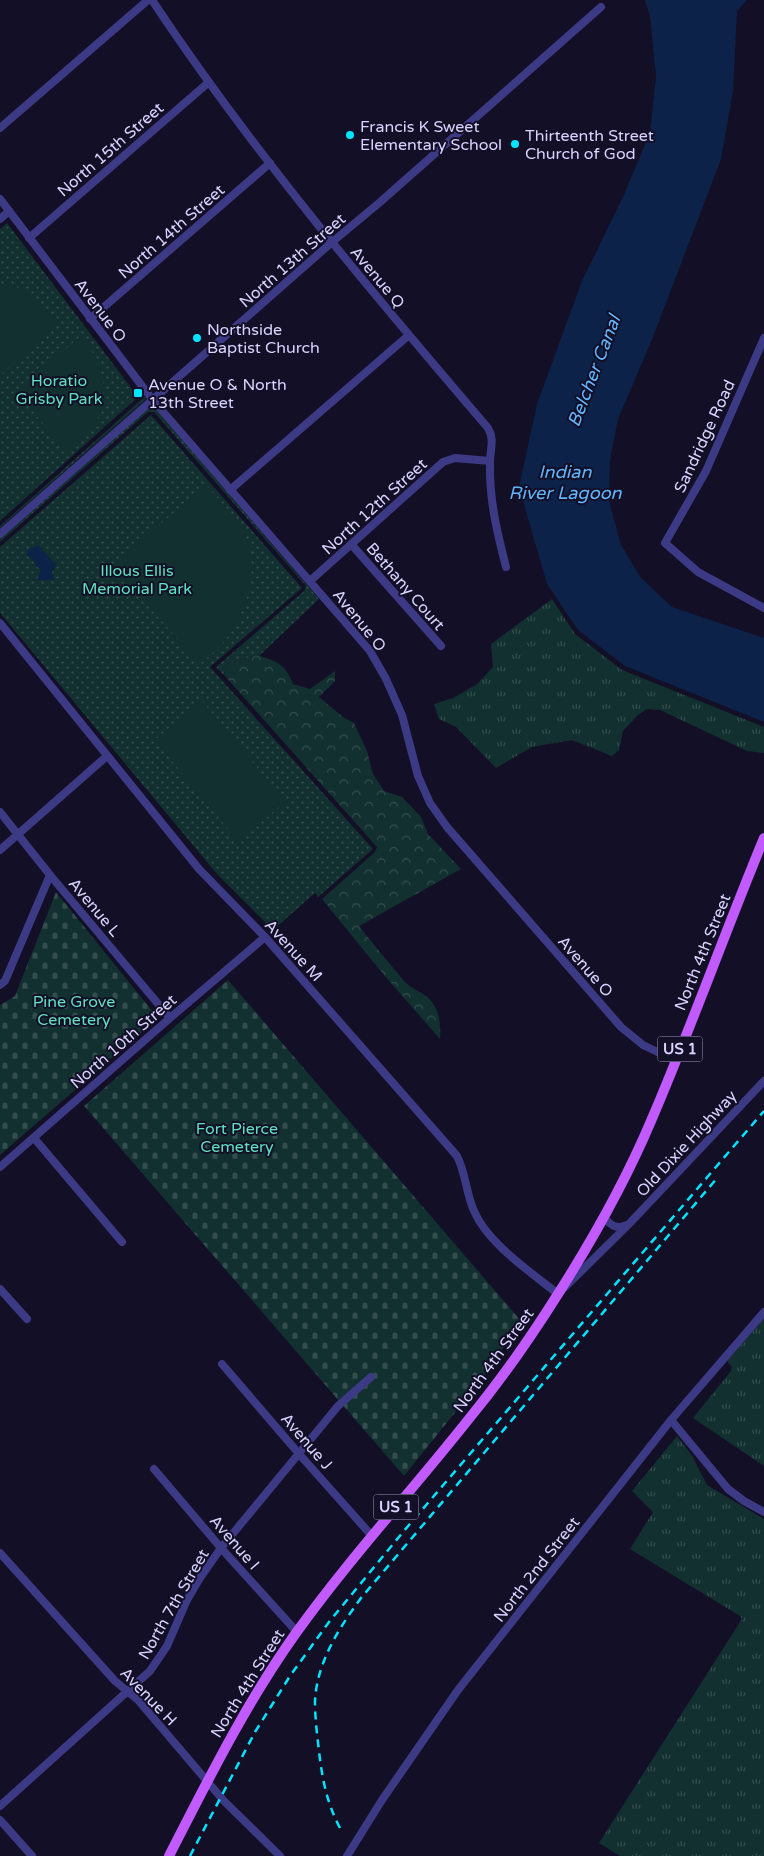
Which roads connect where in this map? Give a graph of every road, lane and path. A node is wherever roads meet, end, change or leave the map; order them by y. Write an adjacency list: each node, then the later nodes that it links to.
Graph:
1 (148, 0): 5 (street)
2 (152, 0): 4 (street, Avenue Q)
3 (602, 7): 11 (street, North 13th Street)
4 (209, 82): 6 (street, Avenue Q); 10 (street, North 15th Street)
5 (0, 128)
6 (270, 163): 11 (street, Avenue Q); 12 (street, North 14th Street)
7 (0, 199): 8 (street, Avenue O)
8 (9, 211): 9 (street); 10 (street, Avenue O)
9 (0, 219)
10 (29, 238): 12 (street, Avenue O)
11 (331, 243): 13 (street, Avenue Q); 15 (street, North 13th Street)
12 (90, 319): 15 (street, Avenue O)
13 (409, 335): 16 (street, Avenue Q); 17 (street)
14 (764, 338): 22 (street, Sandridge Road)
15 (152, 399): 17 (street, Avenue O); 18 (street, North 13th Street)
16 (490, 460): 19 (street, North 12th Street); 20 (street, Avenue Q)
17 (230, 490): 21 (street, Avenue O)
18 (0, 534)
19 (351, 544): 21 (street, North 12th Street); 24 (street, Bethany Court)
20 (506, 567)
21 (310, 581): 34 (street, Avenue O)
22 (764, 608)
23 (0, 623): 25 (street, Avenue M)
24 (440, 646)
25 (108, 756): 27 (street); 31 (street, Avenue M)
26 (0, 812): 27 (street, Avenue L)
27 (18, 834): 29 (street); 30 (street, Avenue L)
28 (764, 838): 34 (main road, North 4th Street / US 1)
29 (0, 850)
30 (50, 875): 32 (street); 33 (street, Avenue L)
31 (265, 937): 33 (street, North 10th Street); 42 (street, Avenue M)
32 (0, 985)
33 (170, 1018): 36 (street, North 10th Street)
34 (676, 1061): 38 (main road, North 4th Street / US 1)
35 (764, 1081): 39 (street, Old Dixie Highway)
36 (34, 1138): 37 (street, North 10th Street); 40 (street)
37 (0, 1167)
38 (603, 1217): 39 (street); 42 (main road, North 4th Street / US 1)
39 (629, 1224): 42 (street, Old Dixie Highway)
40 (122, 1242)
41 (0, 1289): 44 (street)
42 (558, 1294): 51 (main road, North 4th Street / US 1)
43 (764, 1312): 47 (street, North 2nd Street)
44 (27, 1319)
45 (222, 1364): 48 (street, Avenue J)
46 (371, 1377): 48 (street, North 7th Street)
47 (671, 1420): 50 (street); 62 (street, North 2nd Street)
48 (300, 1455): 51 (street, Avenue J); 52 (street, North 7th Street)
49 (154, 1468): 52 (street, Avenue I)
50 (764, 1512)
51 (372, 1536): 54 (main road, North 4th Street / US 1)
52 (221, 1548): 54 (street, Avenue I); 55 (street, North 7th Street)
53 (0, 1553): 55 (street, Avenue H)
54 (296, 1632): 56 (main road, North 4th Street / US 1)
55 (128, 1692): 56 (street, Avenue H); 57 (street, North 7th Street)
56 (208, 1781): 60 (main road, North 4th Street / US 1); 61 (street, Avenue H)
57 (0, 1806)
58 (0, 1820): 59 (street)
59 (32, 1856)
60 (169, 1856)
61 (280, 1856)
62 (347, 1856)

